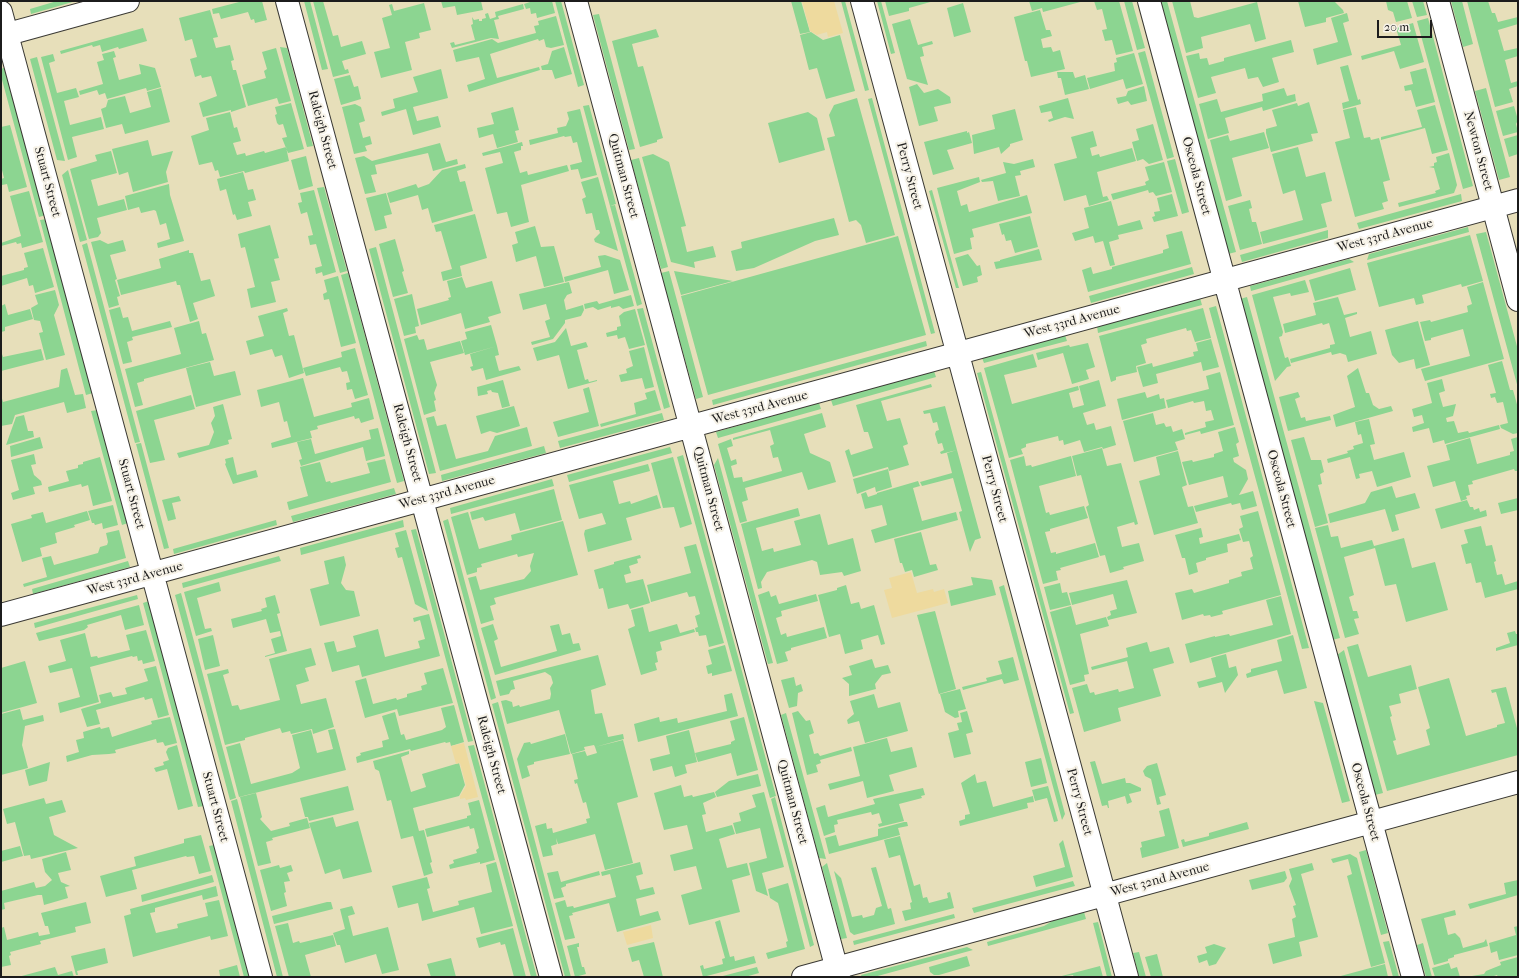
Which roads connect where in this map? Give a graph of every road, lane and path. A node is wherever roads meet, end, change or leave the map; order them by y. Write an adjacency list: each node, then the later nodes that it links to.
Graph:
1 (128, 1): 8 (street)
2 (287, 1): 15 (street, Raleigh Street)
3 (576, 1): 14 (street, Quitman Street)
4 (862, 1): 13 (street, Perry Street)
5 (1149, 1): 11 (street, Osceola Street)
6 (1438, 1): 10 (street, Newton Street)
7 (1, 12): 8 (street, Stuart Street)
8 (4, 35): 16 (street, Stuart Street)
9 (1518, 200): 10 (street, West 33rd Avenue)
10 (1493, 206): 11 (street, West 33rd Avenue); 12 (street, Newton Street)
11 (1224, 280): 13 (street, West 33rd Avenue); 19 (street, Osceola Street)
12 (1518, 300)
13 (957, 354): 14 (street, West 33rd Avenue); 20 (street, Perry Street)
14 (691, 426): 15 (street, West 33rd Avenue); 21 (street, Quitman Street)
15 (422, 500): 16 (street, West 33rd Avenue); 23 (street, Raleigh Street)
16 (152, 574): 17 (street, West 33rd Avenue); 22 (street, Stuart Street)
17 (1, 615)
18 (1518, 782): 19 (street, West 32nd Avenue)
19 (1371, 822): 20 (street, West 32nd Avenue); 26 (street, Osceola Street)
20 (1104, 895): 21 (street, West 32nd Avenue); 25 (street, Perry Street)
21 (838, 972): 24 (street, West 32nd Avenue)
22 (261, 977)
23 (551, 977)
24 (803, 977)
25 (1127, 977)
26 (1413, 977)

